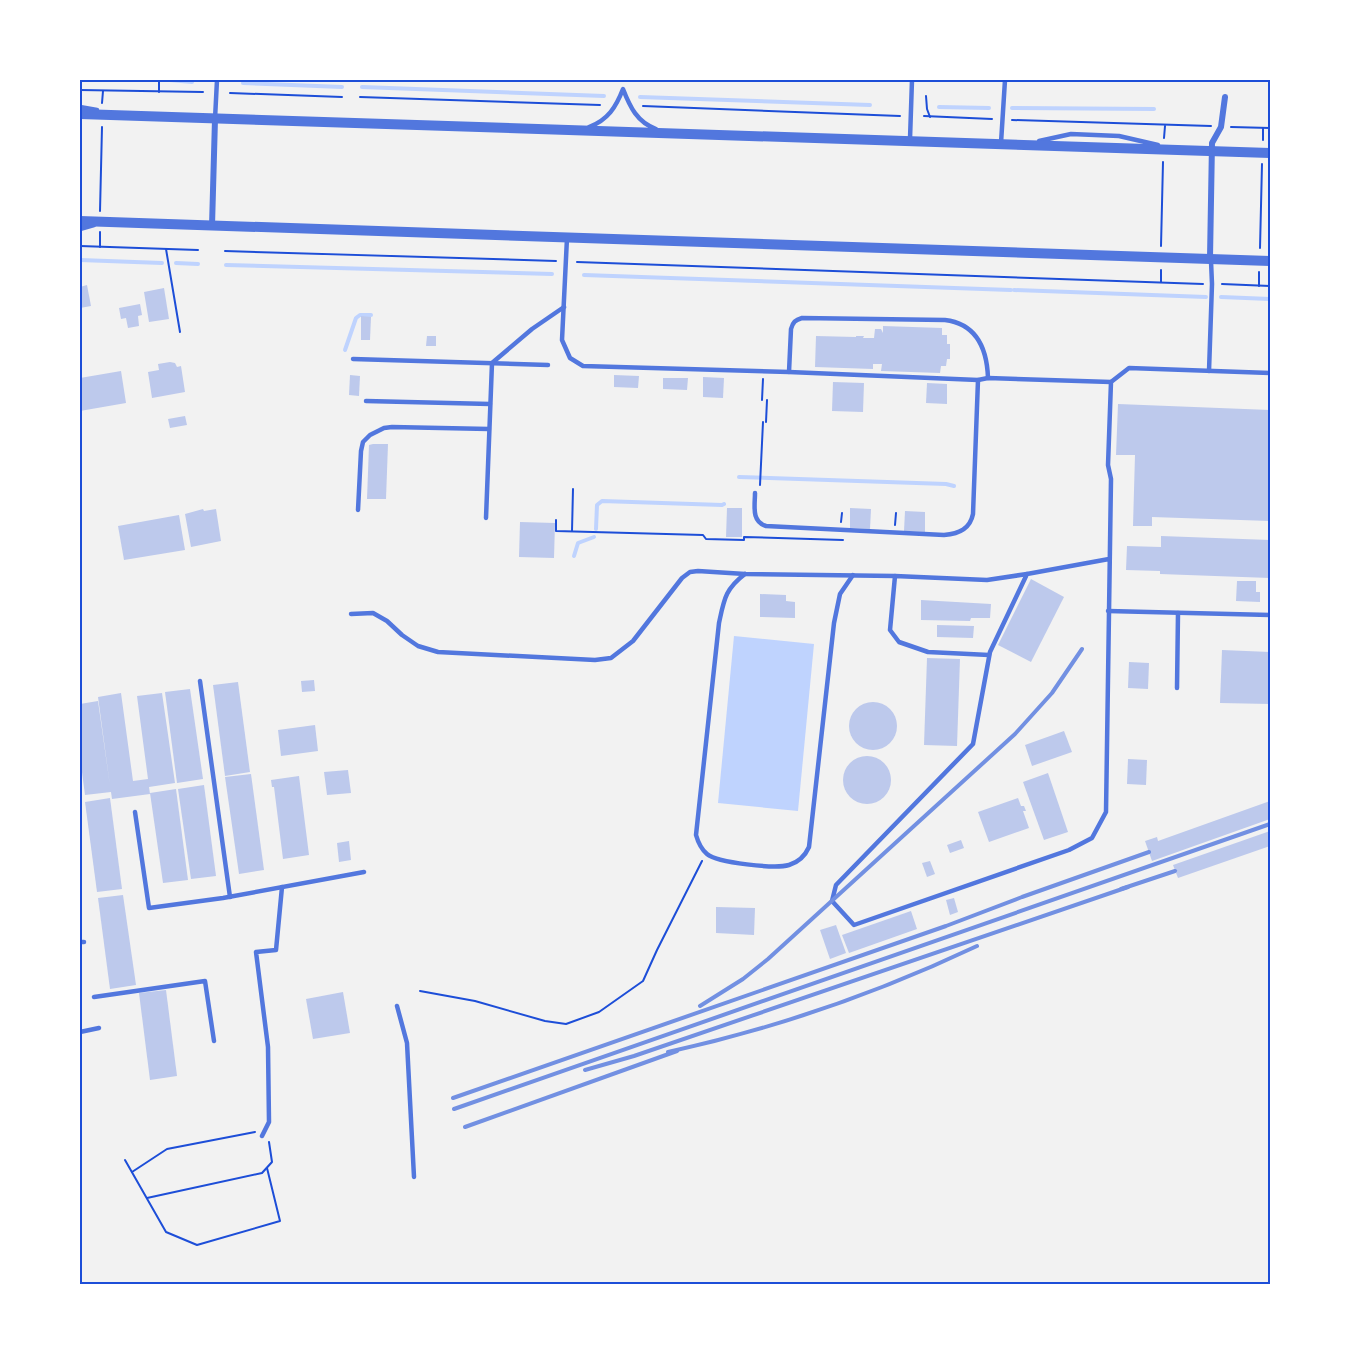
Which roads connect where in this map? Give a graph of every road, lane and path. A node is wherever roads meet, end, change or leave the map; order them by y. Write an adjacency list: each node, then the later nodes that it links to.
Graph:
1 (159, 80): 7 (path)
2 (217, 80): 23 (lane)
3 (912, 80): 34 (lane)
4 (1005, 80): 35 (lane)
5 (80, 90): 6 (path)
6 (103, 91): 7 (path); 15 (path)
7 (159, 92): 8 (path)
8 (203, 92)
9 (230, 93): 11 (path)
10 (926, 96): 22 (path)
11 (342, 97)
12 (360, 97): 14 (path)
13 (1225, 97): 28 (street)
14 (600, 105)
15 (102, 106)
16 (643, 106): 20 (path)
17 (80, 107): 19 (lane)
18 (80, 114): 19 (street)
19 (123, 115): 23 (street)
20 (900, 116)
21 (924, 116): 22 (path)
22 (930, 117): 24 (path)
23 (215, 119): 31 (street); 42 (street)
24 (992, 119)
25 (1012, 120): 27 (path)
26 (102, 123): 39 (path)
27 (1165, 125): 28 (path); 33 (path)
28 (1221, 127): 29 (path); 36 (street)
29 (1263, 128): 30 (path); 37 (path)
30 (1270, 128)
31 (568, 130): 32 (street); 32 (lane)
32 (673, 134): 34 (street)
33 (1164, 141)
34 (910, 142): 35 (street)
35 (1001, 144): 36 (street)
36 (1212, 151): 37 (street); 53 (street)
37 (1265, 153): 52 (path)
38 (1164, 158): 49 (path)
39 (100, 214)
40 (80, 221): 41 (street)
41 (110, 222): 42 (street); 43 (lane)
42 (212, 226): 45 (street)
43 (80, 229)
44 (100, 230): 47 (path)
45 (567, 238): 53 (street); 66 (lane)
46 (80, 246): 47 (path)
47 (100, 247): 48 (path)
48 (166, 249): 50 (path); 67 (path)
49 (1161, 249)
50 (198, 250)
51 (225, 251): 55 (path)
52 (1260, 252)
53 (1210, 258): 54 (street); 71 (lane)
54 (1239, 260): 56 (street); 59 (lane)
55 (556, 261)
56 (1270, 261)
57 (577, 262): 61 (path)
58 (1161, 265): 61 (path)
59 (1270, 266)
60 (1259, 269): 64 (path)
61 (1161, 282): 62 (path)
62 (1207, 284)
63 (1219, 284): 64 (path)
64 (1259, 286): 65 (path)
65 (1270, 286)
66 (564, 307): 69 (lane); 72 (lane)
67 (180, 332)
68 (353, 359): 69 (lane)
69 (492, 363): 70 (lane); 81 (lane)
70 (548, 365)
71 (1209, 371): 74 (lane); 77 (lane)
72 (763, 372): 73 (lane); 78 (path)
73 (789, 372): 75 (lane); 76 (lane)
74 (1270, 373)
75 (988, 378): 76 (lane); 77 (lane)
76 (978, 380): 90 (lane)
77 (1112, 382): 92 (lane)
78 (762, 400)
79 (766, 400): 84 (path)
80 (366, 401): 81 (lane)
81 (490, 404): 82 (lane)
82 (489, 429): 85 (lane); 87 (lane)
83 (573, 489): 89 (path)
84 (758, 493): 90 (lane)
85 (358, 510)
86 (896, 513): 90 (path)
87 (486, 518)
88 (556, 520): 89 (path)
89 (572, 532): 91 (path)
90 (895, 533)
91 (851, 540)
92 (1109, 559): 94 (lane); 97 (lane)
93 (745, 574): 95 (lane); 99 (lane); 105 (lane)
94 (1027, 574): 96 (lane); 101 (lane)
95 (854, 575): 96 (lane); 105 (lane)
96 (895, 576): 101 (lane)
97 (1108, 611): 98 (lane); 101 (lane)
98 (1178, 613): 100 (lane); 103 (lane)
99 (351, 614)
100 (1270, 615)
101 (989, 655)
102 (200, 681): 108 (lane)
103 (1177, 688)
104 (135, 812): 108 (lane)
105 (706, 854): 109 (path)
106 (364, 872): 107 (lane)
107 (282, 887): 108 (lane); 115 (lane)
108 (230, 897)
109 (420, 991)
110 (94, 997): 114 (lane)
111 (397, 1006): 119 (lane)
112 (99, 1028): 113 (lane)
113 (80, 1032)
114 (214, 1041)
115 (262, 1136): 117 (path); 118 (path)
116 (125, 1160): 118 (path)
117 (267, 1168): 120 (path); 120 (path)
118 (132, 1172): 120 (path)
119 (414, 1177)
120 (147, 1198)

